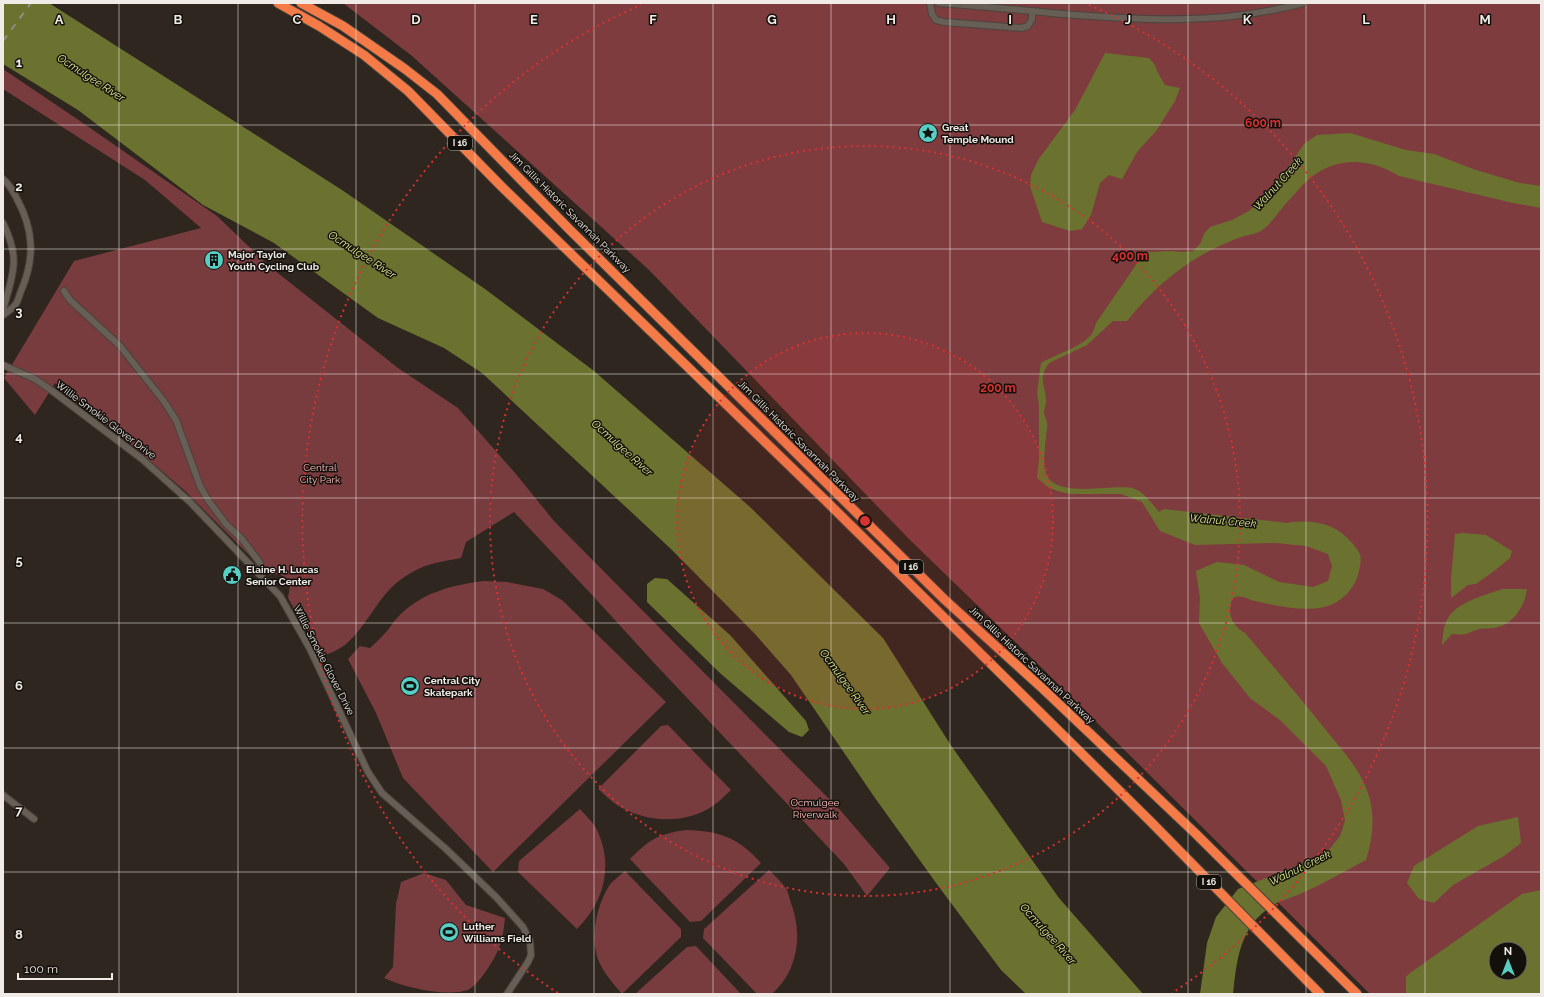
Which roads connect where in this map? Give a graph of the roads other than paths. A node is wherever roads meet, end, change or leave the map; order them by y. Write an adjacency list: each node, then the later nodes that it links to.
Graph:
1 (278, 3): 19 (highway, I 16)
2 (301, 3): 8 (highway, Jim Gillis Historic Savannah Parkway / I 16)
3 (315, 3): 8 (highway)
4 (930, 3): 7 (street)
5 (939, 3): 7 (street)
6 (1303, 3): 7 (street)
7 (1032, 11)
8 (343, 26): 20 (highway, Jim Gillis Historic Savannah Parkway / I 16)
9 (3, 179): 13 (street)
10 (3, 223): 12 (street)
11 (64, 291): 15 (street)
12 (3, 310)
13 (3, 316)
14 (3, 365): 18 (street, Willie Smokie Glover Drive)
15 (260, 563)
16 (3, 795): 17 (street)
17 (34, 820)
18 (507, 994)
19 (1320, 994)
20 (1357, 994)

